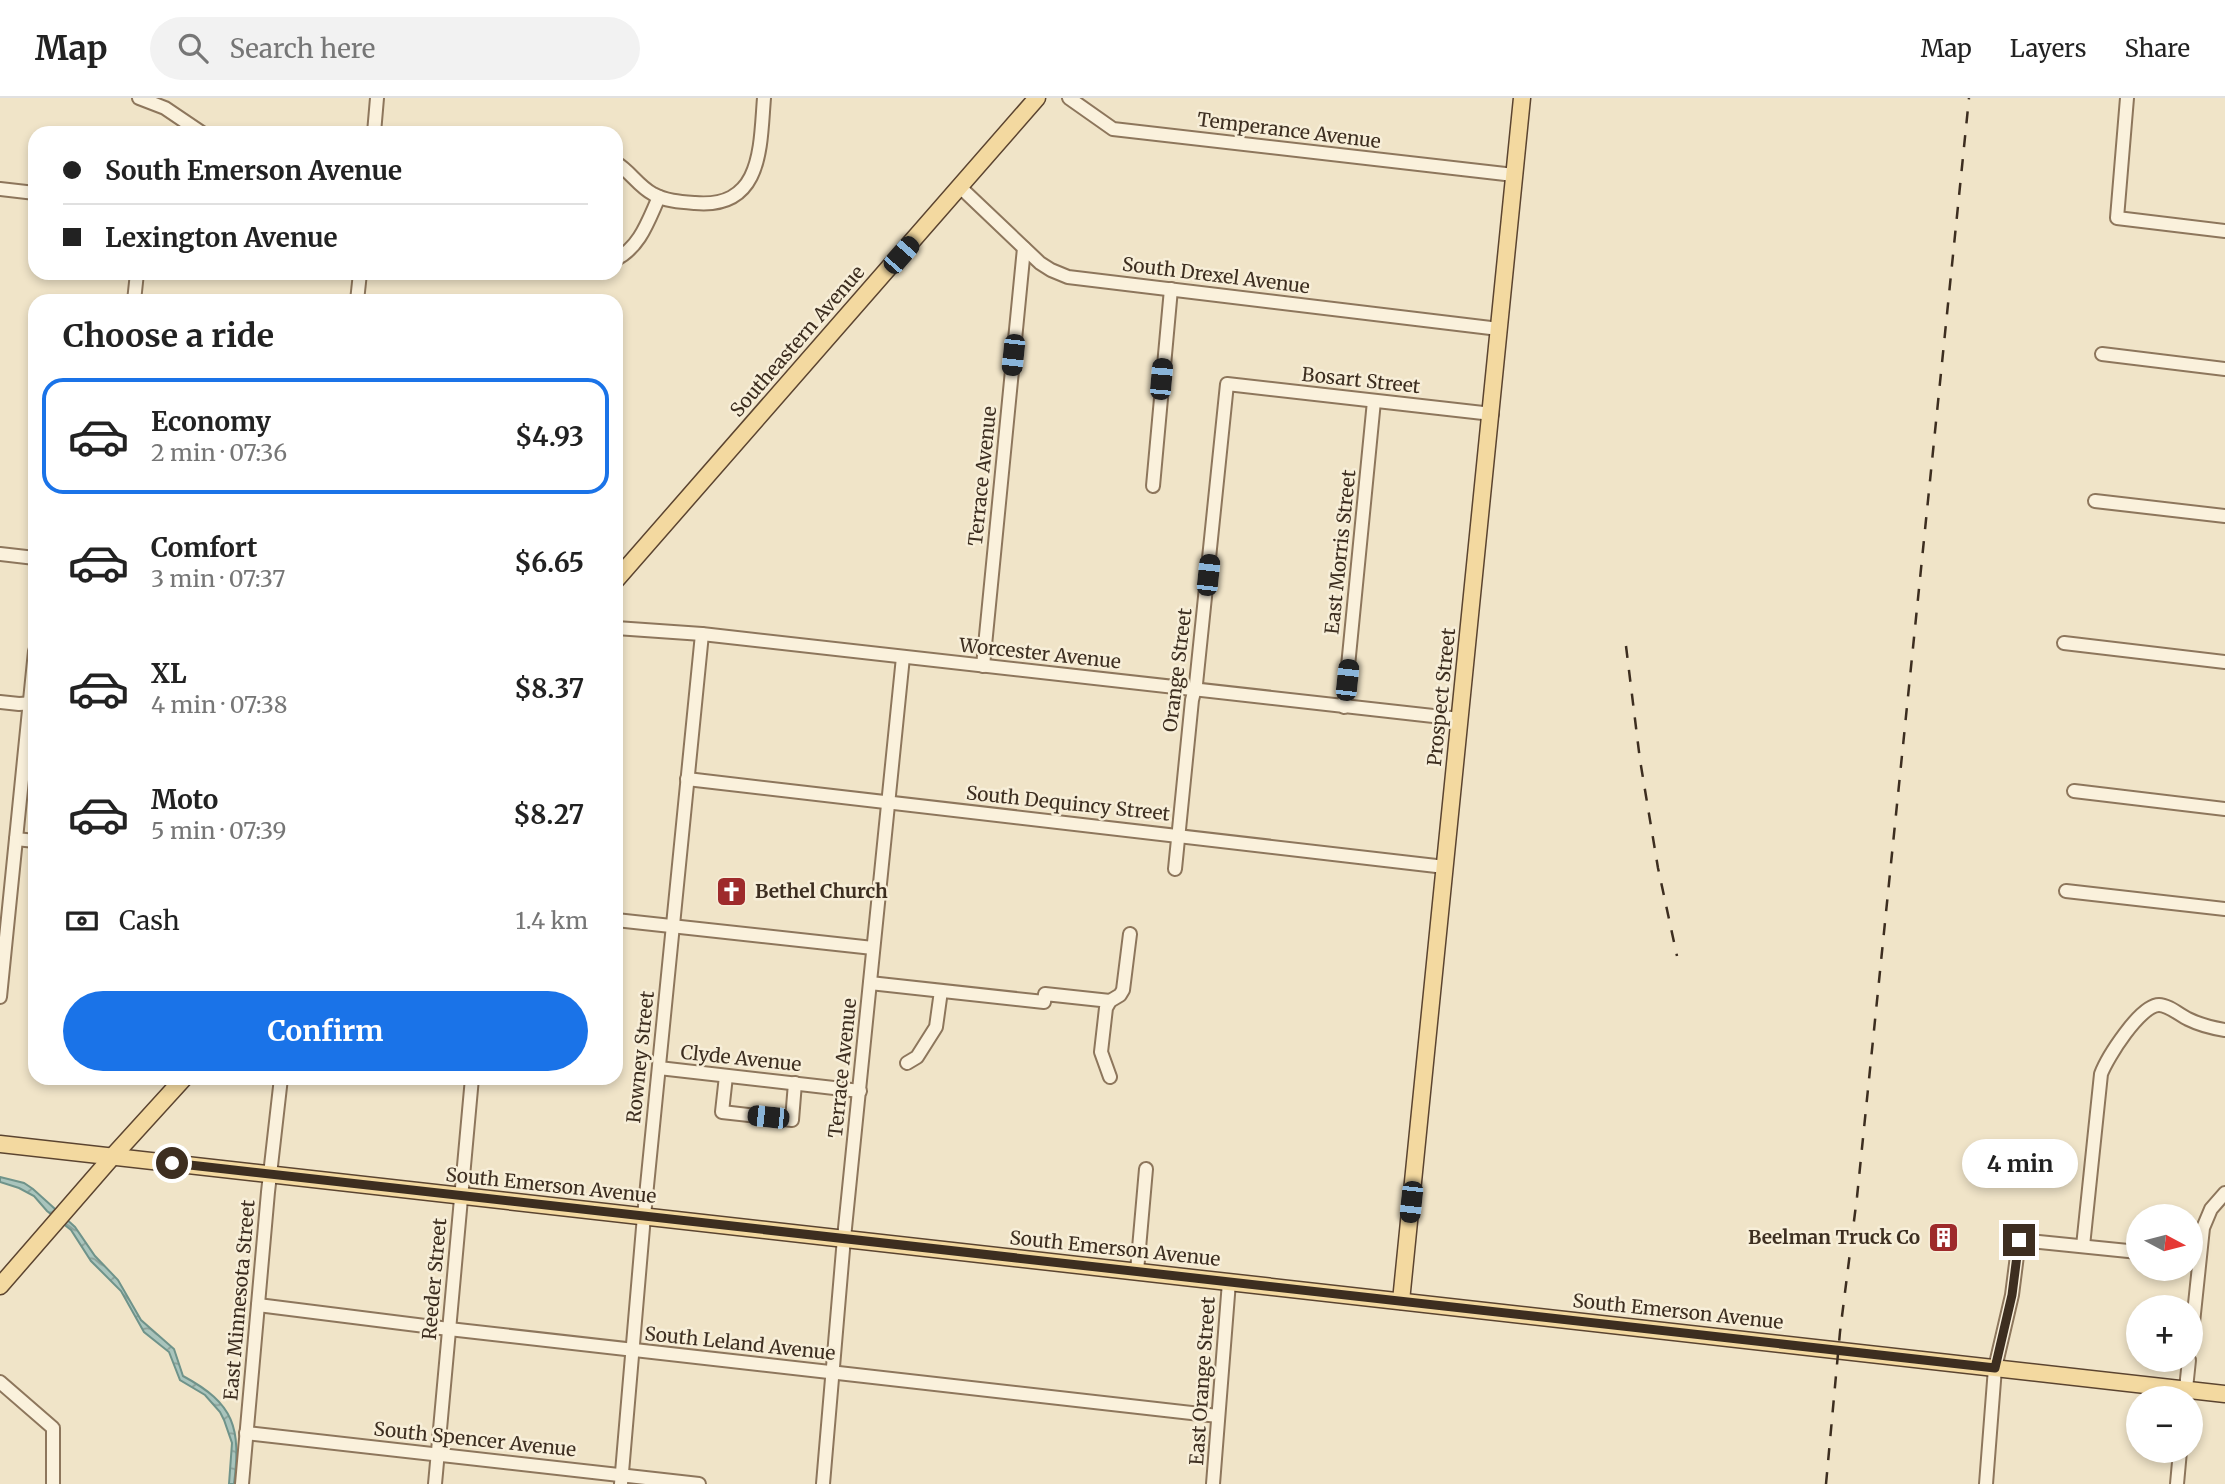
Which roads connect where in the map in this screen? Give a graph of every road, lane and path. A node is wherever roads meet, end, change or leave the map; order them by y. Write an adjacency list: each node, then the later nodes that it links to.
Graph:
1 (139, 98): 8 (street)
2 (377, 98): 9 (street)
3 (764, 98): 15 (street)
4 (1037, 98): 12 (main road, Southeastern Avenue)
5 (1069, 98): 11 (street, Temperance Avenue)
6 (1522, 98): 11 (main road, Prospect Street)
7 (2127, 98): 16 (street)
8 (192, 126)
9 (375, 126)
10 (623, 169): 15 (street)
11 (1514, 175): 20 (main road, Prospect Street)
12 (960, 187): 17 (street, South Drexel Avenue); 31 (main road, Southeastern Avenue)
13 (0, 189): 14 (street)
14 (28, 192)
15 (659, 197): 18 (street)
16 (2225, 231)
17 (1024, 248): 19 (street, South Drexel Avenue); 37 (street, Terrace Avenue)
18 (623, 255)
19 (1171, 289): 20 (street, South Drexel Avenue); 26 (street)
20 (1499, 329): 25 (main road, Prospect Street)
21 (2102, 354): 22 (street)
22 (2225, 369)
23 (1227, 384): 24 (street, Bosart Street); 38 (street, Orange Street)
24 (1374, 401): 25 (street, Bosart Street); 41 (street, East Morris Street)
25 (1492, 414): 42 (main road, Prospect Street)
26 (1153, 486)
27 (2095, 501): 28 (street)
28 (2225, 516)
29 (0, 554): 30 (street)
30 (28, 557)
31 (623, 572)
32 (623, 628): 33 (street, Worcester Avenue)
33 (702, 634): 35 (street, Worcester Avenue); 44 (street, Rowney Street)
34 (2064, 643): 36 (street)
35 (903, 657): 37 (street, Worcester Avenue); 46 (street, Terrace Avenue)
36 (2225, 662)
37 (983, 666): 38 (street, Worcester Avenue)
38 (1195, 690): 41 (street, Worcester Avenue); 48 (street, Orange Street)
39 (0, 702): 40 (street)
40 (28, 703)
41 (1344, 707): 42 (street, Worcester Avenue)
42 (1460, 719): 51 (main road, Prospect Street)
43 (28, 737): 49 (street)
44 (687, 779): 46 (street, South Dequincy Street); 56 (street, Rowney Street)
45 (2074, 791): 47 (street)
46 (889, 802): 48 (street, South Dequincy Street); 58 (street, Terrace Avenue)
47 (2225, 809)
48 (1178, 835): 51 (street, South Dequincy Street); 52 (street, Orange Street)
49 (16, 839): 50 (street); 61 (street)
50 (28, 840)
51 (1445, 867): 87 (main road, Prospect Street)
52 (1175, 869)
53 (2066, 891): 54 (street)
54 (2225, 909)
55 (623, 921): 56 (street)
56 (672, 926): 58 (street); 65 (street, Rowney Street)
57 (1130, 934): 62 (street)
58 (873, 948): 59 (street, Terrace Avenue)
59 (870, 983): 60 (street); 72 (street, Terrace Avenue)
60 (942, 990): 62 (street); 64 (street)
61 (0, 997)
62 (1110, 1001): 67 (street)
63 (2225, 1030): 82 (street)
64 (916, 1062)
65 (659, 1068): 66 (street, Clyde Avenue); 79 (street, Rowney Street)
66 (726, 1076): 68 (street, Clyde Avenue); 68 (street)
67 (1110, 1077)
68 (795, 1083): 72 (street, Clyde Avenue)
69 (178, 1085): 74 (main road)
70 (280, 1085): 76 (street, East Minnesota Street)
71 (471, 1085): 78 (street, Reeder Street)
72 (860, 1091): 81 (street, Terrace Avenue)
73 (0, 1144): 74 (main road, South Emerson Avenue)
74 (113, 1156): 76 (main road, South Emerson Avenue); 86 (main road)
75 (1146, 1168): 84 (street)
76 (271, 1174): 78 (main road, South Emerson Avenue); 88 (street, East Minnesota Street)
77 (2225, 1193): 80 (street)
78 (461, 1195): 79 (main road, South Emerson Avenue); 89 (street, Reeder Street)
79 (644, 1216): 81 (main road, South Emerson Avenue); 90 (street, Rowney Street)
80 (2203, 1230)
81 (844, 1238): 84 (main road, South Emerson Avenue); 92 (street, Terrace Avenue)
82 (2083, 1246): 83 (street); 91 (street)
83 (2126, 1251)
84 (1137, 1271): 85 (main road, South Emerson Avenue)
85 (1229, 1282): 87 (main road, South Emerson Avenue); 97 (street, East Orange Street)
86 (0, 1286)
87 (1401, 1301): 91 (main road, South Emerson Avenue)
88 (258, 1306): 89 (street, South Leland Avenue); 98 (street, East Minnesota Street)
89 (449, 1329): 90 (street, South Leland Avenue); 99 (street, Reeder Street)
90 (632, 1350): 92 (street, South Leland Avenue); 101 (street, Rowney Street)
91 (1995, 1368): 94 (main road, South Emerson Avenue); 108 (street)
92 (833, 1372): 97 (street, South Leland Avenue); 106 (street, Terrace Avenue)
93 (0, 1382): 102 (street)
94 (2127, 1386)
95 (2203, 1394): 96 (main road, South Emerson Avenue)
96 (2225, 1394)
97 (1218, 1416): 107 (street, East Orange Street)
98 (246, 1433): 99 (street, South Spencer Avenue); 103 (street, East Minnesota Street)
99 (438, 1455): 101 (street, South Spencer Avenue); 104 (street, Reeder Street)
100 (2179, 1463): 109 (street)
101 (621, 1480): 105 (street, South Spencer Avenue)
102 (53, 1484)
103 (242, 1484)
104 (435, 1484)
105 (699, 1484)
106 (823, 1484)
107 (1213, 1484)
108 (1986, 1484)
109 (2177, 1484)

